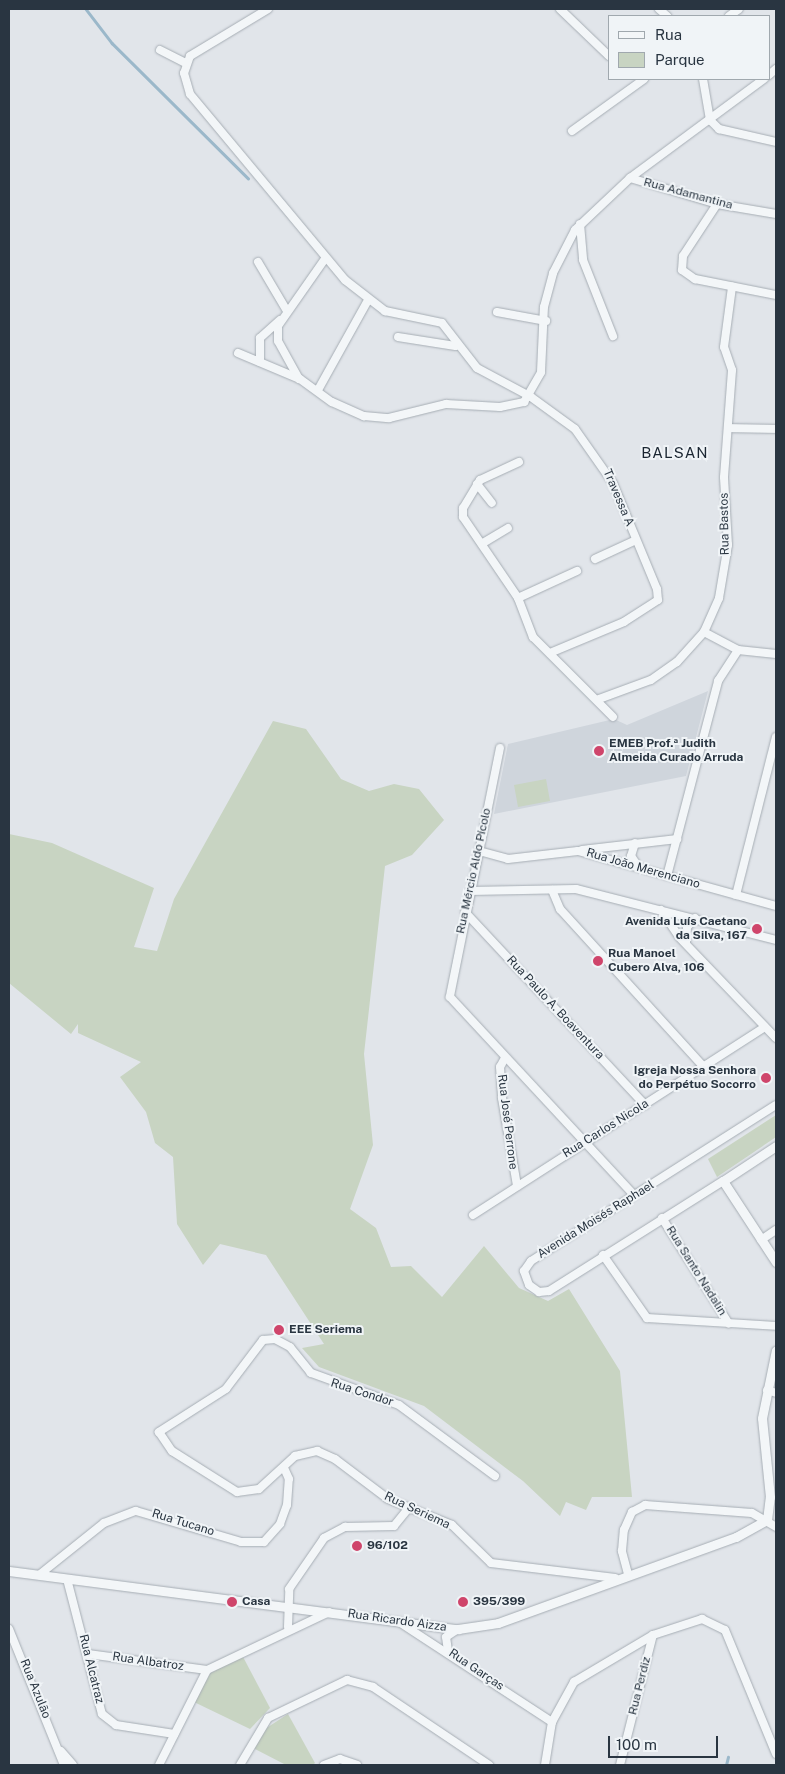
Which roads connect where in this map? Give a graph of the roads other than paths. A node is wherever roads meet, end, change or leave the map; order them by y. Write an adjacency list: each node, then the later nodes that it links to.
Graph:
1 (268, 9): 5 (street)
2 (560, 9): 4 (street)
3 (160, 50): 5 (street)
4 (608, 55)
5 (186, 63): 16 (street)
6 (642, 80): 10 (street)
7 (703, 80): 9 (street)
8 (763, 80): 9 (street)
9 (710, 120): 11 (street); 12 (street)
10 (572, 131)
11 (776, 142)
12 (630, 178): 13 (street, Rua Adamantina); 15 (street)
13 (717, 204): 14 (street, Rua Adamantina); 18 (street)
14 (776, 214)
15 (580, 224): 24 (street); 25 (street)
16 (325, 259): 20 (street); 21 (street)
17 (258, 262): 21 (street)
18 (732, 287): 19 (street); 33 (street, Rua Bastos)
19 (776, 295)
20 (368, 300): 27 (street, Travessa A); 31 (street)
21 (287, 311): 23 (street)
22 (497, 312): 24 (street)
23 (280, 320): 29 (street); 30 (street)
24 (546, 321): 32 (street)
25 (613, 336)
26 (398, 337): 27 (street)
27 (455, 346): 32 (street, Travessa A)
28 (238, 353): 29 (street)
29 (260, 362): 30 (street)
30 (300, 380): 31 (street)
31 (318, 390): 32 (street)
32 (530, 397): 39 (street, Travessa A)
33 (728, 428): 34 (street); 44 (street, Rua Bastos)
34 (776, 429)
35 (519, 462): 36 (street)
36 (476, 484): 37 (street); 40 (street)
37 (492, 503)
38 (508, 528): 40 (street)
39 (636, 540): 41 (street); 46 (street, Travessa A)
40 (483, 544): 43 (street)
41 (595, 559)
42 (577, 571): 43 (street)
43 (518, 598): 46 (street)
44 (704, 632): 45 (street); 48 (street, Rua Bastos)
45 (738, 650): 47 (street); 52 (street)
46 (550, 653): 48 (street)
47 (776, 654)
48 (599, 700): 49 (street)
49 (613, 717)
50 (776, 737): 60 (street)
51 (500, 748): 54 (street, Rua Mércio Aldo Pícolo)
52 (677, 839): 53 (street); 57 (street)
53 (635, 843): 55 (street); 56 (street)
54 (479, 851): 55 (street, Rua João Merenciano); 59 (street, Rua Mércio Aldo Pícolo)
55 (578, 851): 56 (street, Rua João Merenciano)
56 (640, 870): 57 (street, Rua João Merenciano)
57 (667, 876): 60 (street, Rua João Merenciano)
58 (552, 890): 59 (street); 62 (street); 70 (street)
59 (470, 891): 63 (street, Rua Mércio Aldo Pícolo)
60 (736, 895): 61 (street, Rua João Merenciano)
61 (776, 906)
62 (661, 910): 64 (street); 66 (street)
63 (465, 912): 69 (street, Rua Mércio Aldo Pícolo); 71 (street, Rua Paulo A. Boaventura)
64 (695, 918): 65 (street); 66 (street)
65 (776, 940)
66 (686, 942): 67 (street)
67 (765, 1027): 68 (street); 70 (street, Rua Carlos Nicola)
68 (776, 1038)
69 (505, 1058): 73 (street); 76 (street, Rua José Perrone)
70 (704, 1066): 71 (street, Rua Carlos Nicola)
71 (646, 1105): 73 (street, Rua Carlos Nicola)
72 (776, 1105): 77 (street, Avenida Moisés Raphael)
73 (584, 1143): 76 (street, Rua Carlos Nicola); 77 (street)
74 (776, 1146): 75 (street, Avenida Moisés Raphael)
75 (723, 1181): 79 (street, Avenida Moisés Raphael); 81 (street)
76 (517, 1186): 78 (street, Rua Carlos Nicola)
77 (634, 1195): 83 (street, Avenida Moisés Raphael)
78 (473, 1215)
79 (662, 1218): 83 (street, Avenida Moisés Raphael); 85 (street, Rua Santo Nadalin)
80 (776, 1230): 81 (street)
81 (761, 1240): 82 (street)
82 (773, 1254): 84 (street)
83 (604, 1255): 85 (street)
84 (776, 1262)
85 (729, 1324): 86 (street)
86 (776, 1326)
87 (776, 1350): 88 (street)
88 (766, 1390): 89 (street); 94 (street)
89 (776, 1393)
90 (159, 1436): 91 (street, Rua Seriema); 92 (street, Rua Condor)
91 (284, 1468): 93 (street, Rua Seriema); 98 (street, Rua Tucano)
92 (494, 1476)
93 (408, 1510): 99 (street, Rua Seriema); 101 (street)
94 (768, 1516): 95 (street); 97 (street, Rua Ricardo Aizza); 97 (street)
95 (776, 1527)
96 (9, 1571): 98 (street, Rua Ricardo Aizza)
97 (628, 1574): 99 (street, Rua Ricardo Aizza)
98 (39, 1575): 100 (street, Rua Ricardo Aizza)
99 (615, 1578): 106 (street, Rua Ricardo Aizza)
100 (67, 1579): 101 (street, Rua Ricardo Aizza); 109 (street, Rua Alcatraz)
101 (286, 1606): 102 (street, Rua Ricardo Aizza); 104 (street)
102 (329, 1612): 103 (street, Rua Ricardo Aizza); 104 (street)
103 (397, 1621): 106 (street, Rua Ricardo Aizza); 108 (street, Rua Garças)
104 (288, 1627): 110 (street)
105 (9, 1629): 113 (street, Rua Azulão)
106 (458, 1629): 108 (street)
107 (653, 1635): 111 (street); 114 (street); 123 (street, Rua Perdiz)
108 (448, 1651): 111 (street, Rua Garças)
109 (88, 1654): 110 (street, Rua Albatroz); 112 (street, Rua Alcatraz)
110 (207, 1670): 112 (street)
111 (552, 1722): 122 (street)
112 (174, 1734): 117 (street)
113 (60, 1750): 115 (street); 116 (street)
114 (776, 1754)
115 (64, 1765)
116 (73, 1765)
117 (159, 1765)
118 (240, 1765): 121 (street)
119 (324, 1765): 120 (street)
120 (357, 1765)
121 (488, 1765)
122 (545, 1765)
123 (620, 1765)

